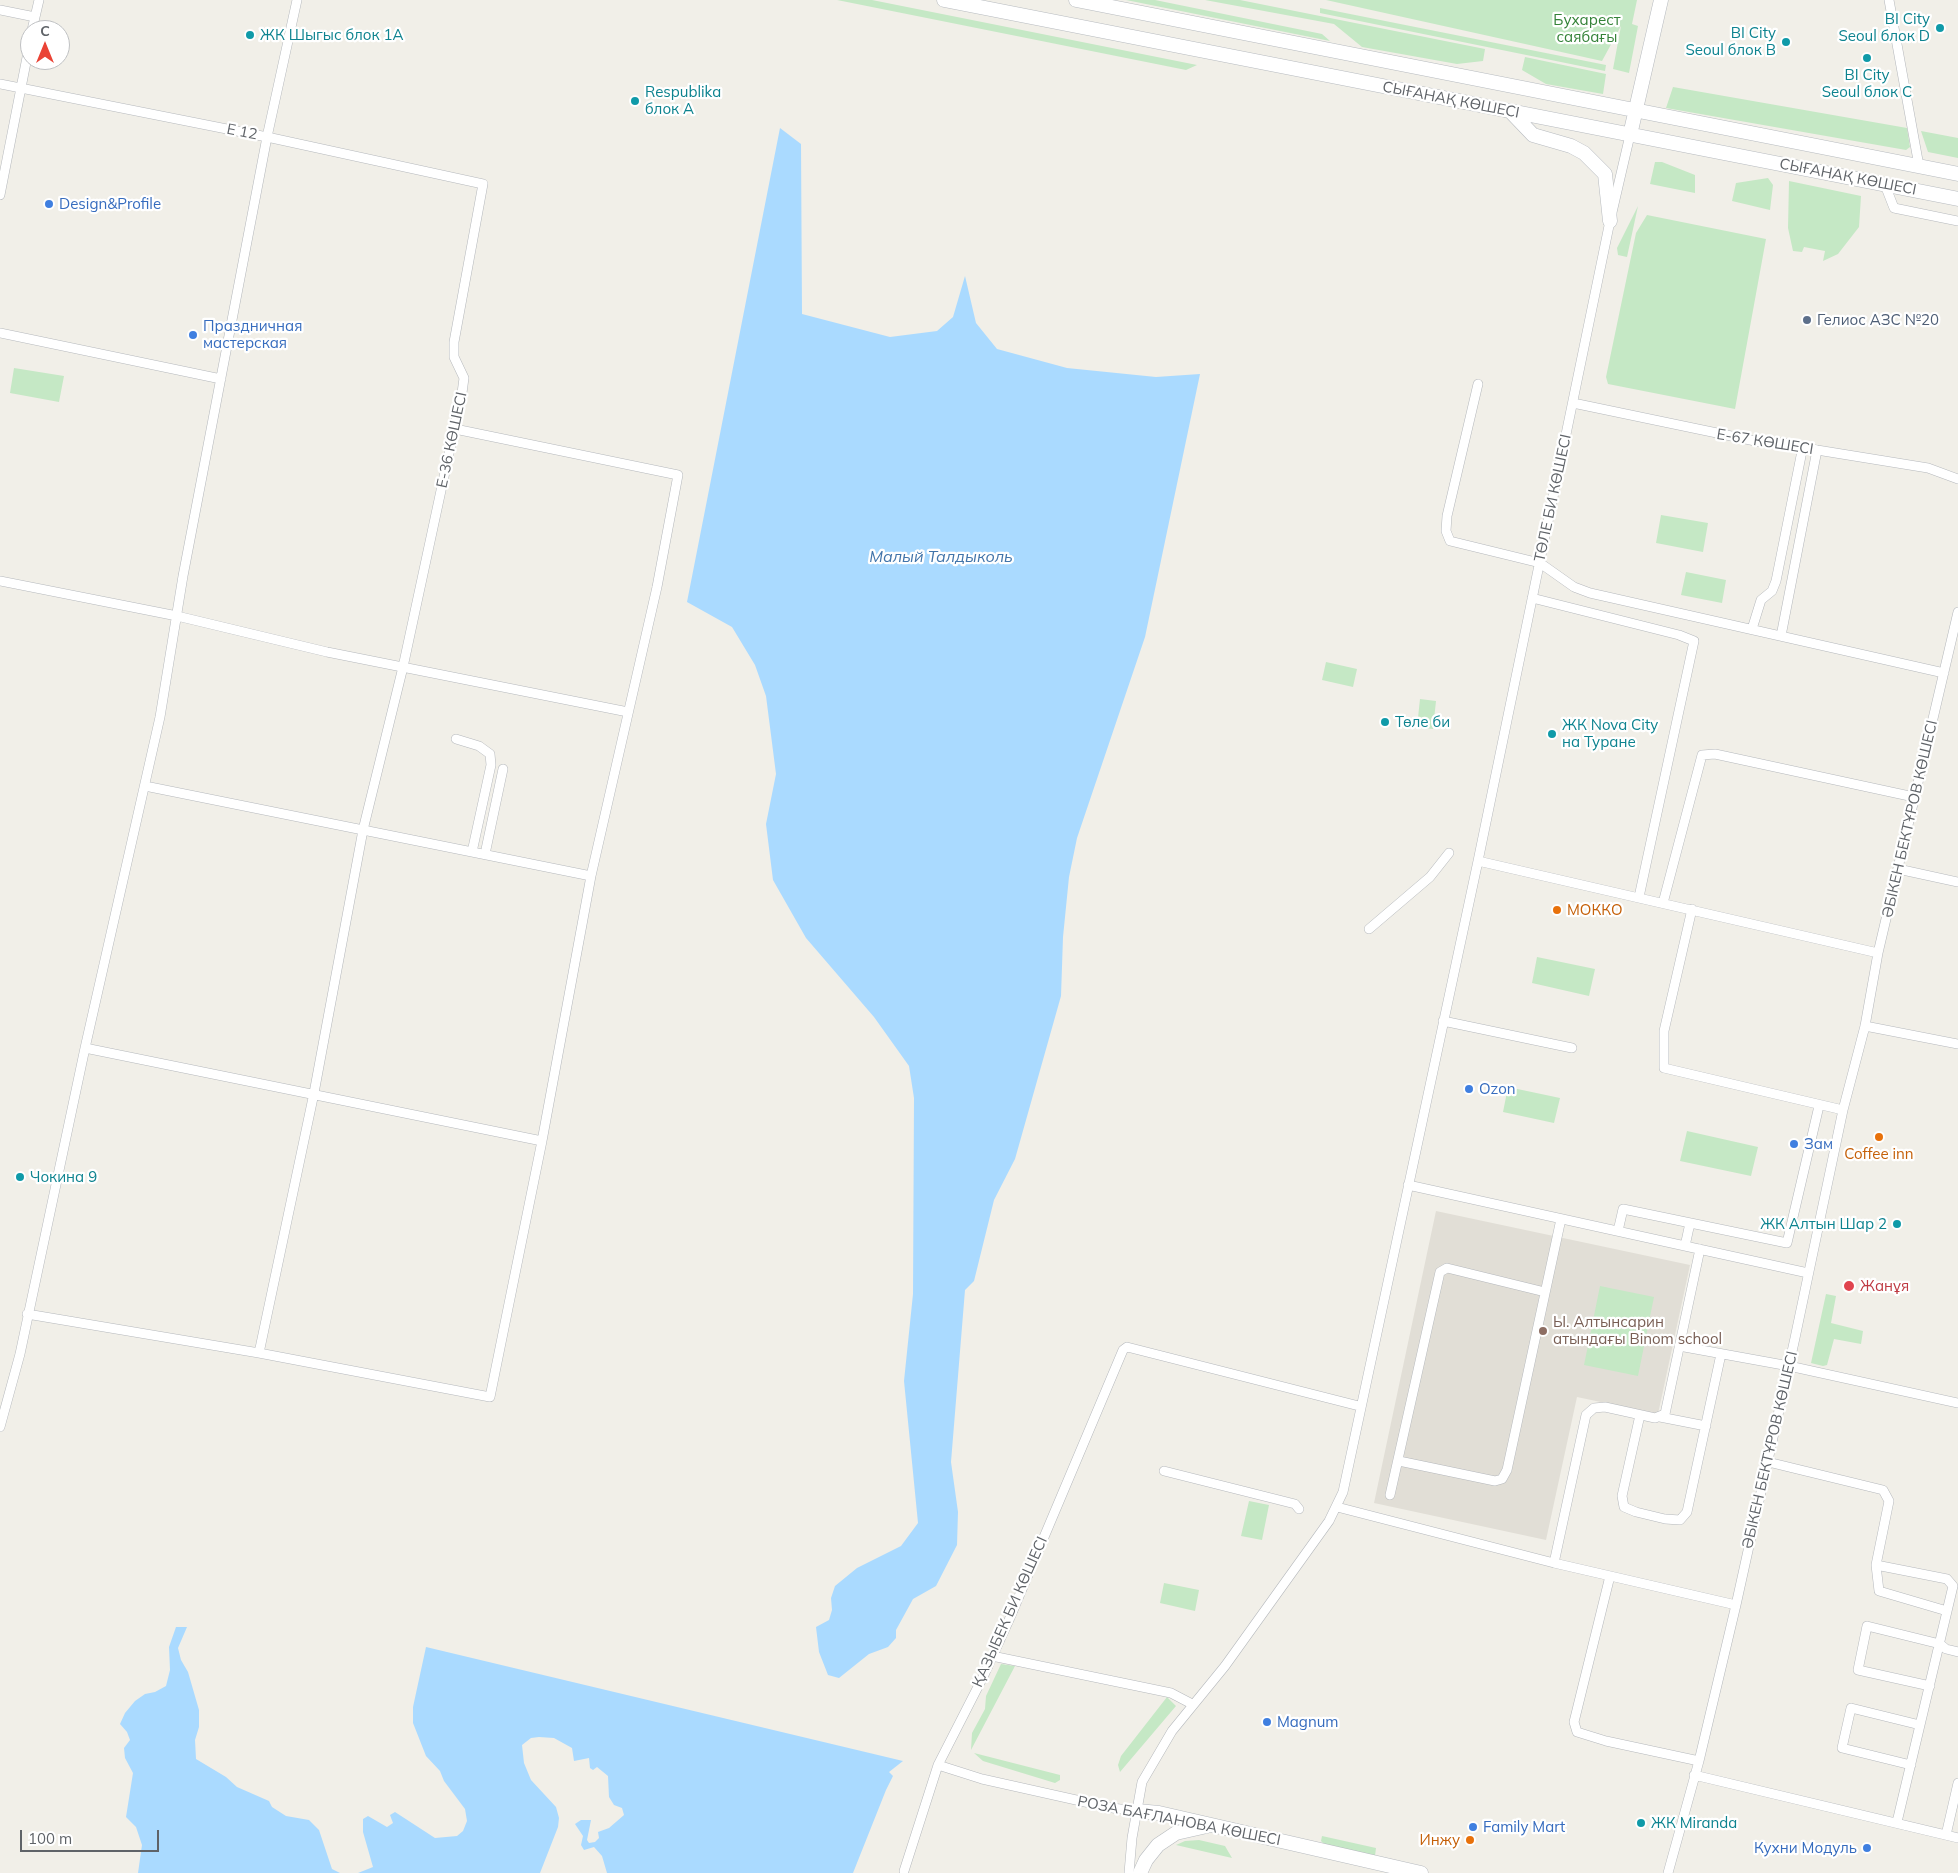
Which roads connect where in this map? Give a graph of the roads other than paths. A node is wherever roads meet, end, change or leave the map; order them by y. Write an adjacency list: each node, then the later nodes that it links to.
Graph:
1 (39, 0): 8 (street)
2 (297, 0): 15 (street)
3 (944, 0): 13 (main road, СЫҒАНАҚ КӨШЕСІ)
4 (1076, 0): 12 (main road, СЫҒАНАҚ КӨШЕСІ)
5 (1661, 0): 12 (main road)
6 (1889, 0): 16 (street)
7 (0, 10): 8 (street)
8 (35, 18)
9 (25, 70): 11 (street)
10 (0, 84): 11 (street, E 12)
11 (21, 88): 15 (street, E 12); 20 (street)
12 (1636, 110): 14 (main road); 16 (main road, СЫҒАНАҚ КӨШЕСІ)
13 (1511, 112): 14 (main road, СЫҒАНАҚ КӨШЕСІ); 22 (main road)
14 (1630, 135): 19 (main road, СЫҒАНАҚ КӨШЕСІ); 22 (street, ТӨЛЕ БИ КӨШЕСІ)
15 (267, 137): 18 (street, E 12); 25 (street)
16 (1919, 166): 17 (main road, СЫҒАНАҚ КӨШЕСІ)
17 (1958, 174)
18 (484, 184): 28 (street, Е-36 КӨШЕСІ)
19 (1885, 185): 21 (main road, СЫҒАНАҚ КӨШЕСІ); 23 (street)
20 (0, 194)
21 (1958, 199)
22 (1610, 221): 27 (street, ТӨЛЕ БИ КӨШЕСІ)
23 (1958, 221)
24 (0, 333): 25 (street)
25 (221, 379): 36 (street)
26 (1478, 384): 32 (street)
27 (1573, 403): 29 (street, Е-67 КӨШЕСІ); 32 (street, ТӨЛЕ БИ КӨШЕСІ)
28 (455, 429): 39 (street, Е-36 КӨШЕСІ); 41 (street)
29 (1803, 446): 30 (street, Е-67 КӨШЕСІ); 37 (street)
30 (1818, 450): 31 (street, Е-67 КӨШЕСІ); 38 (street)
31 (1958, 479)
32 (1540, 563): 34 (street, ТӨЛЕ БИ КӨШЕСІ); 37 (street)
33 (0, 581): 36 (street)
34 (1532, 598): 50 (street, ТӨЛЕ БИ КӨШЕСІ); 54 (street)
35 (1958, 612): 40 (street, ӘБІКЕН БЕКТҰРОВ КӨШЕСІ)
36 (177, 616): 39 (street); 44 (street)
37 (1752, 629): 38 (street)
38 (1781, 636): 40 (street)
39 (403, 667): 41 (street); 46 (street, Е-36 КӨШЕСІ)
40 (1944, 673): 45 (street, ӘБІКЕН БЕКТҰРОВ КӨШЕСІ)
41 (628, 712): 52 (street)
42 (456, 739): 47 (street)
43 (503, 769): 49 (street)
44 (145, 786): 46 (street); 62 (street)
45 (1914, 797): 51 (street, ӘБІКЕН БЕКТҰРОВ КӨШЕСІ); 55 (street)
46 (363, 830): 47 (street); 64 (street, Е-36 КӨШЕСІ)
47 (472, 852): 49 (street)
48 (1449, 853): 57 (street)
49 (485, 854): 52 (street)
50 (1478, 861): 54 (street); 59 (street, ТӨЛЕ БИ КӨШЕСІ)
51 (1898, 869): 53 (street); 58 (street, ӘБІКЕН БЕКТҰРОВ КӨШЕСІ)
52 (591, 876): 67 (street)
53 (1958, 882)
54 (1639, 897): 55 (street)
55 (1663, 903): 56 (street)
56 (1692, 909): 58 (street); 65 (street)
57 (1369, 929)
58 (1878, 953): 60 (street, ӘБІКЕН БЕКТҰРОВ КӨШЕСІ)
59 (1443, 1021): 63 (street); 68 (street, ТӨЛЕ БИ КӨШЕСІ)
60 (1865, 1026): 61 (street); 66 (street, ӘБІКЕН БЕКТҰРОВ КӨШЕСІ)
61 (1958, 1044)
62 (85, 1048): 64 (street); 76 (street)
63 (1572, 1048)
64 (314, 1093): 67 (street); 78 (street, Е-36 КӨШЕСІ)
65 (1819, 1106): 66 (street); 70 (street)
66 (1843, 1110): 74 (street, ӘБІКЕН БЕКТҰРОВ КӨШЕСІ)
67 (542, 1141): 78 (street)
68 (1408, 1185): 69 (street); 82 (street, ТӨЛЕ БИ КӨШЕСІ)
69 (1561, 1218): 71 (street); 75 (street)
70 (1690, 1223): 71 (street); 72 (street)
71 (1618, 1231): 72 (street)
72 (1685, 1246): 73 (street)
73 (1700, 1249): 74 (street); 77 (street)
74 (1808, 1273): 80 (street, ӘБІКЕН БЕКТҰРОВ КӨШЕСІ)
75 (1545, 1292): 87 (street); 87 (street)
76 (28, 1314): 78 (street); 86 (street)
77 (1679, 1346): 79 (street); 84 (street)
78 (259, 1353)
79 (1721, 1354): 80 (street); 85 (street)
80 (1789, 1366): 81 (street); 88 (street, ӘБІКЕН БЕКТҰРОВ КӨШЕСІ)
81 (1958, 1403)
82 (1359, 1406): 91 (street, ТӨЛЕ БИ КӨШЕСІ); 100 (street, ҚАЗЫБЕК БИ КӨШЕСІ)
83 (1640, 1415): 84 (street); 85 (street); 93 (street)
84 (1660, 1417): 85 (street)
85 (1706, 1426)
86 (0, 1427)
87 (1399, 1461): 90 (street)
88 (1768, 1462): 94 (street); 96 (street, ӘБІКЕН БЕКТҰРОВ КӨШЕСІ)
89 (1164, 1470): 92 (street)
90 (1390, 1495)
91 (1337, 1507): 93 (street); 102 (street, ТӨЛЕ БИ КӨШЕСІ)
92 (1299, 1510)
93 (1554, 1563): 95 (street)
94 (1876, 1565): 97 (street); 97 (street)
95 (1610, 1576): 96 (street); 104 (street)
96 (1736, 1605): 104 (street, ӘБІКЕН БЕКТҰРОВ КӨШЕСІ)
97 (1947, 1611): 98 (street)
98 (1940, 1644): 99 (street); 101 (street); 101 (street)
99 (1958, 1652)
100 (992, 1656): 102 (street); 105 (street, ҚАЗЫБЕК БИ КӨШЕСІ)
101 (1930, 1686): 103 (street)
102 (1192, 1704): 109 (street)
103 (1920, 1725): 106 (street); 106 (street)
104 (1699, 1761): 107 (street, ӘБІКЕН БЕКТҰРОВ КӨШЕСІ)
105 (938, 1765): 109 (street, РОЗА БАҒЛАНОВА КӨШЕСІ); 114 (street, ҚАЗЫБЕК БИ КӨШЕСІ)
106 (1911, 1765): 110 (street)
107 (1694, 1775): 110 (street); 118 (street, ӘБІКЕН БЕКТҰРОВ КӨШЕСІ)
108 (1958, 1783): 112 (street)
109 (1136, 1811): 111 (main road, РОЗА БАҒЛАНОВА КӨШЕСІ); 115 (street)
110 (1897, 1822): 112 (street)
111 (1211, 1825): 116 (main road); 117 (main road, РОЗА БАҒЛАНОВА КӨШЕСІ)
112 (1946, 1835): 113 (street)
113 (1958, 1838)
114 (904, 1871)
115 (1130, 1873)
116 (1140, 1873)
117 (1421, 1873)
118 (1668, 1873)

